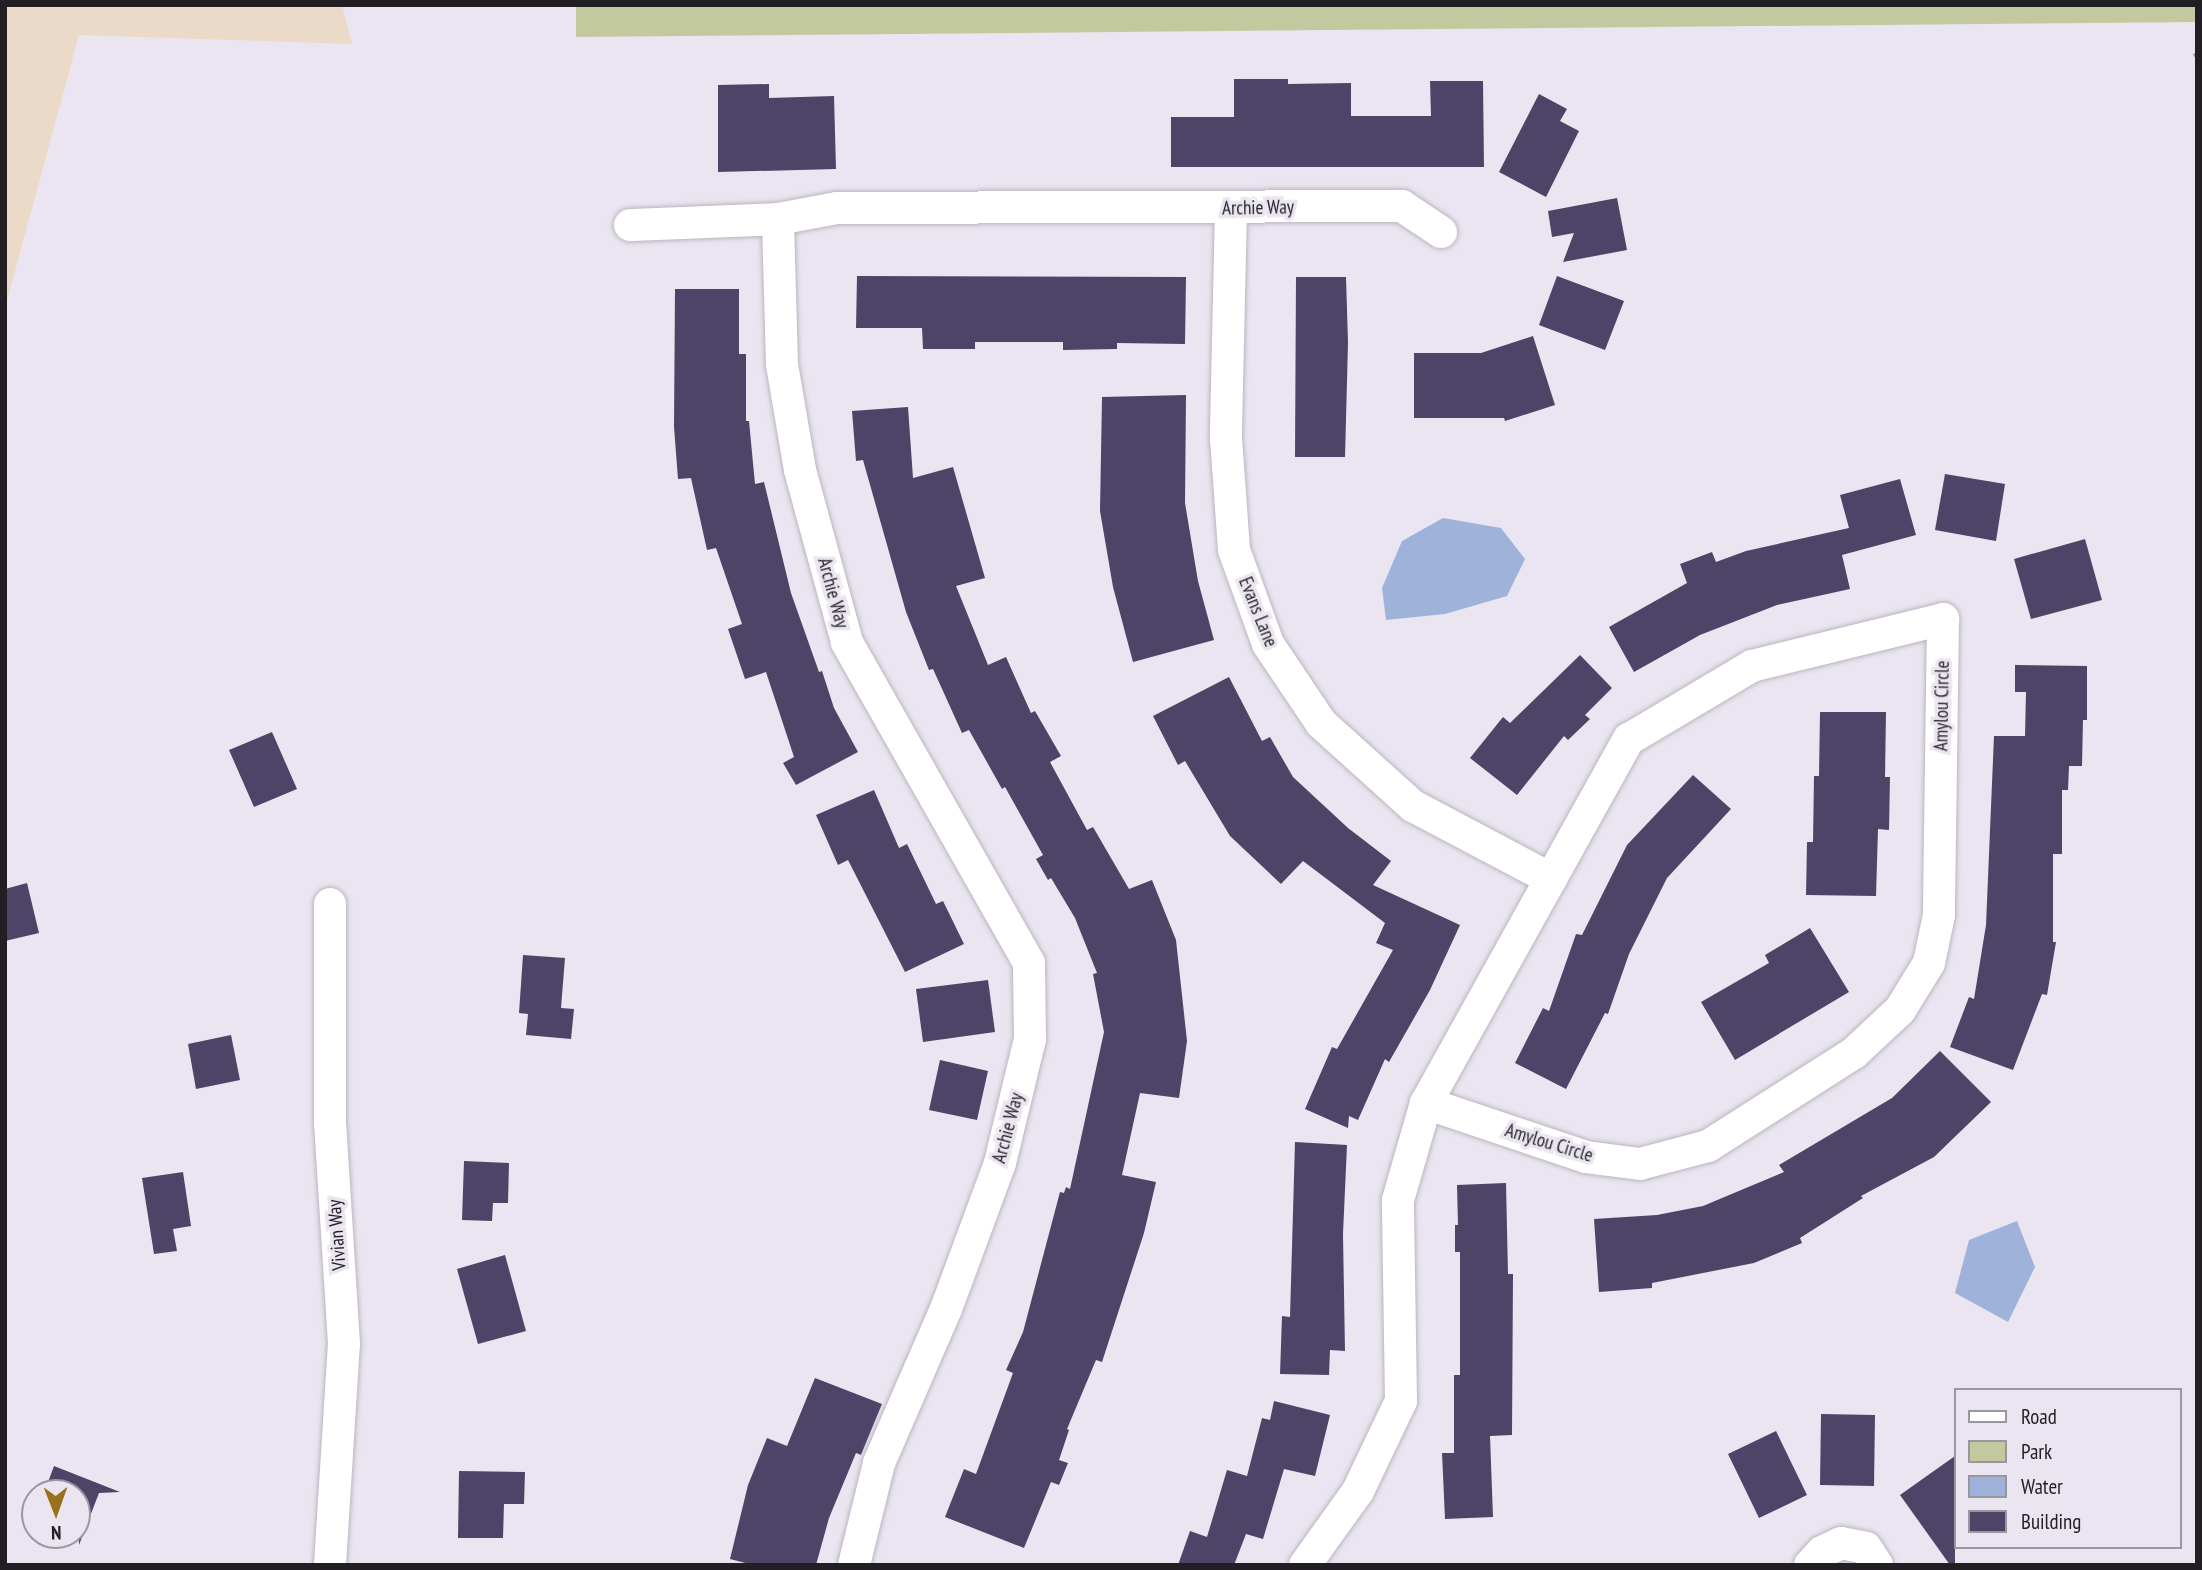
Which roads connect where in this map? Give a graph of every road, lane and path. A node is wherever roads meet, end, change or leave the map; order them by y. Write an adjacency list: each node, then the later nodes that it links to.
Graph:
1 (1231, 209): 2 (street, Archie Way); 4 (street, Archie Way); 5 (street, Evans Lane)
2 (778, 219): 3 (street); 9 (street, Archie Way)
3 (629, 225)
4 (1441, 232)
5 (1551, 879): 7 (street, Amylou Circle); 7 (street, Amylou Circle)
6 (330, 904): 8 (street, Vivian Way)
7 (1426, 1103): 10 (street, Amylou Circle)
8 (330, 1565)
9 (854, 1565)
10 (1305, 1565)
11 (1811, 1565): 12 (street)
12 (1877, 1565)

